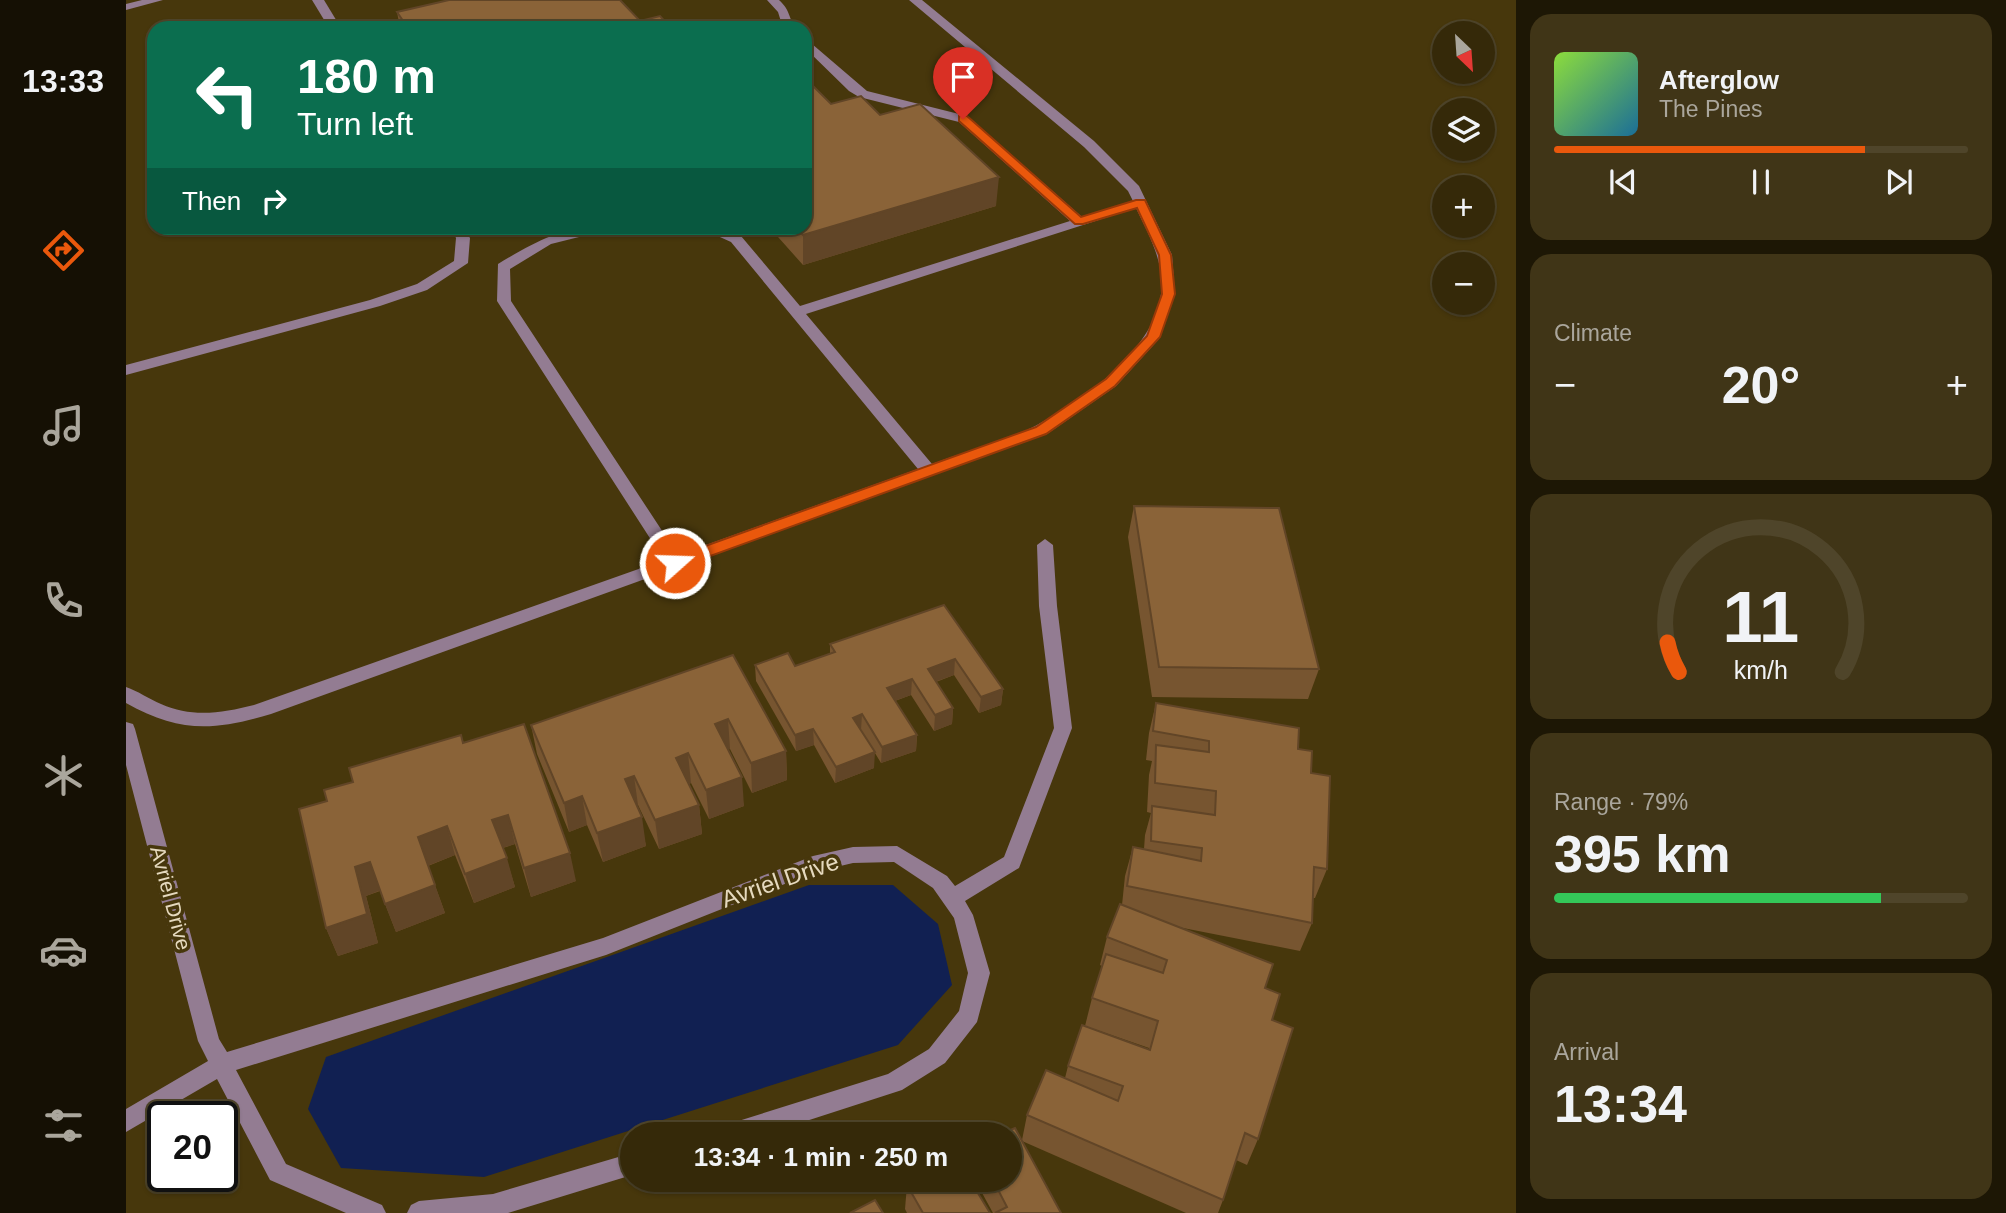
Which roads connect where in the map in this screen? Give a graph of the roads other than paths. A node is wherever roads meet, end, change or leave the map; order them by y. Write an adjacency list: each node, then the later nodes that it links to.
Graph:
1 (157, 0): 5 (street)
2 (318, 0): 7 (street)
3 (773, 0): 9 (street)
4 (915, 0): 11 (street)
5 (126, 7)
6 (426, 16): 8 (street)
7 (331, 21)
8 (406, 21)
9 (786, 21)
10 (812, 49): 12 (street)
11 (1140, 203): 12 (street); 18 (street)
12 (1079, 222): 16 (street)
13 (461, 235): 17 (street)
14 (570, 235): 20 (street)
15 (725, 235): 16 (street)
16 (796, 312): 18 (street)
17 (126, 370)
18 (929, 471): 20 (street)
19 (1045, 545): 23 (street)
20 (675, 563): 21 (street)
21 (126, 694)
22 (126, 729): 24 (street, Avriel Drive)
23 (951, 899): 24 (street, Avriel Drive); 26 (street, Avriel Drive)
24 (222, 1064): 25 (street); 28 (street, Avriel Drive)
25 (126, 1121)
26 (770, 1122)
27 (620, 1168): 29 (street)
28 (374, 1213)
29 (419, 1213)

